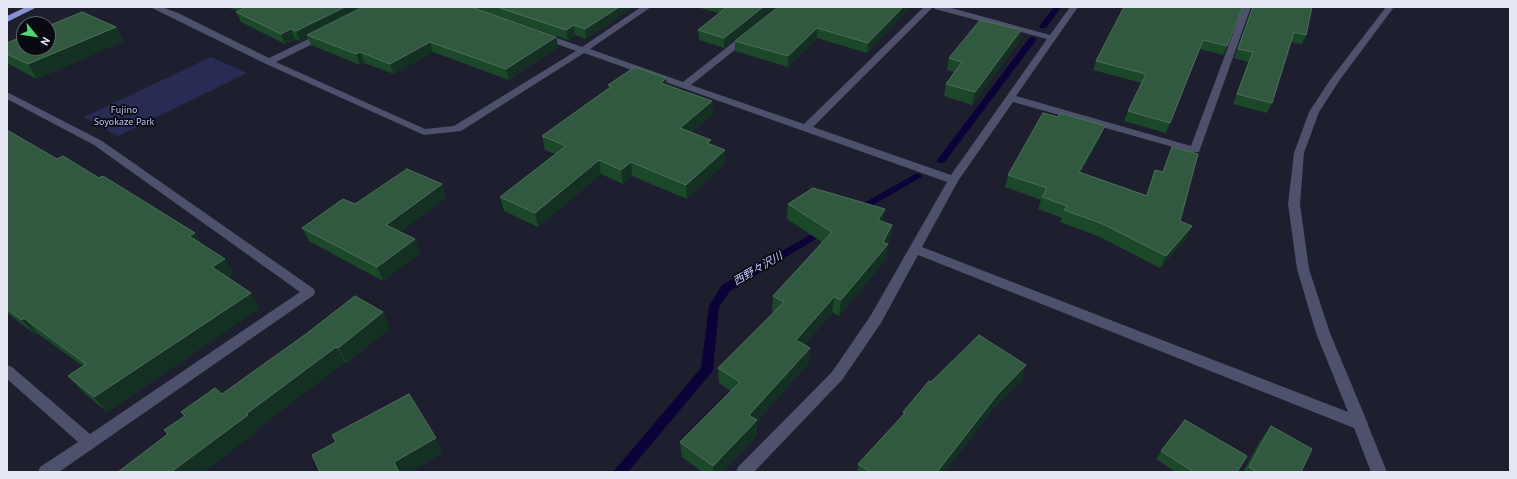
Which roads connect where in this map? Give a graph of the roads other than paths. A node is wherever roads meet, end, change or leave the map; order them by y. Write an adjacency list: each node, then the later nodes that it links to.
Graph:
1 (34, 7): 9 (highway)
2 (154, 7): 15 (street)
3 (647, 7): 14 (street)
4 (929, 7): 19 (street)
5 (938, 7): 13 (street)
6 (1074, 7): 13 (street)
7 (1247, 7): 18 (street)
8 (1390, 7): 23 (street)
9 (7, 19)
10 (758, 27): 16 (street)
11 (330, 31): 15 (street)
12 (532, 32): 14 (street)
13 (1052, 38): 18 (street)
14 (583, 50): 15 (street); 16 (street)
15 (269, 62)
16 (684, 86): 19 (street)
17 (7, 95): 24 (street)
18 (1011, 98): 20 (street)
19 (806, 128): 20 (street)
20 (953, 180): 21 (street)
21 (914, 249): 23 (street); 26 (street)
22 (7, 372): 24 (street)
23 (1361, 424): 27 (street)
24 (89, 442): 25 (street)
25 (46, 472)
26 (744, 472)
27 (1380, 472)

